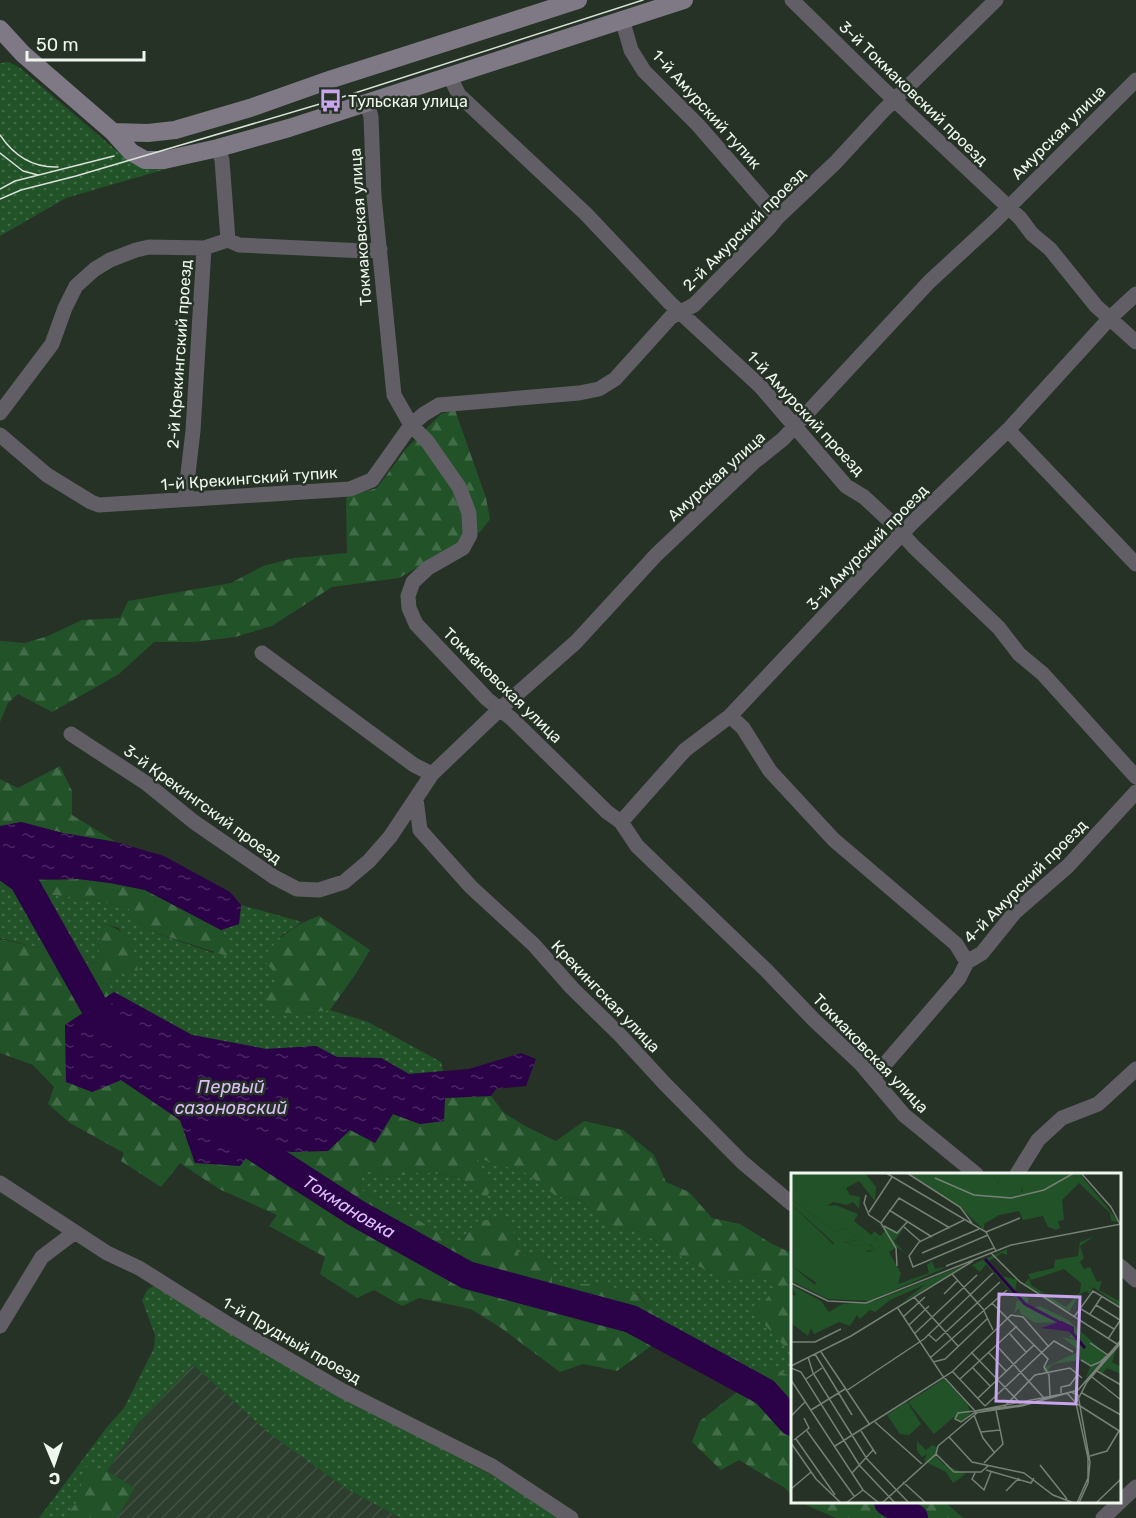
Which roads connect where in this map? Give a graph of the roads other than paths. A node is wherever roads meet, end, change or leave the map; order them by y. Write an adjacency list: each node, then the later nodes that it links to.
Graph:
1 (579, 0): 11 (street)
2 (684, 0): 5 (street)
3 (792, 0): 9 (street, 3-й Токмаковский проезд)
4 (996, 0): 9 (street, 2-й Амурский проезд)
5 (622, 19): 7 (street); 14 (street, 1-й Амурский тупик)
6 (0, 29): 11 (street)
7 (449, 75): 10 (street); 19 (street, 1-й Амурский проезд)
8 (1136, 80): 13 (street, Амурская улица)
9 (896, 100): 13 (street, 3-й Токмаковский проезд); 14 (street, 2-й Амурский проезд)
10 (367, 102): 12 (street); 17 (street, Токмаковская улица)
11 (113, 132): 12 (street)
12 (218, 148): 15 (street)
13 (1008, 207): 20 (street, 3-й Токмаковский проезд); 24 (street, Амурская улица)
14 (778, 217): 19 (street, 2-й Амурский проезд)
15 (228, 240): 16 (street); 17 (street)
16 (204, 248): 22 (street); 27 (street, 2-й Крекингский проезд)
17 (380, 249): 23 (street, Токмаковская улица)
18 (1136, 294): 20 (street, 3-й Амурский проезд)
19 (681, 313): 23 (street, 2-й Амурский проезд); 24 (street, 1-й Амурский проезд)
20 (1110, 318): 21 (street, 3-й Токмаковский проезд); 25 (street, 3-й Амурский проезд)
21 (1136, 342)
22 (0, 413)
23 (411, 424): 27 (street, 1-й Крекингский тупик); 31 (street, Токмаковская улица)
24 (794, 427): 28 (street, 1-й Амурский проезд); 31 (street, Амурская улица)
25 (1008, 430): 28 (street, 3-й Амурский проезд); 29 (street)
26 (0, 435): 27 (street, 1-й Крекингский тупик)
27 (185, 498)
28 (902, 535): 32 (street, 3-й Амурский проезд); 35 (street, 1-й Амурский проезд)
29 (1136, 564)
30 (262, 653): 34 (street)
31 (501, 709): 34 (street, Амурская улица); 38 (street, Токмаковская улица)
32 (730, 716): 38 (street, 3-й Амурский проезд); 40 (street)
33 (71, 734): 39 (street, 3-й Крекингский проезд)
34 (432, 774): 37 (street, Амурская улица)
35 (1136, 777)
36 (1136, 792): 40 (street, 4-й Амурский проезд)
37 (416, 799): 39 (street, Амурская улица); 46 (street, Крекингская улица)
38 (621, 822): 42 (street, Токмаковская улица)
39 (319, 890)
40 (967, 962): 42 (street, 4-й Амурский проезд)
41 (1136, 1068): 44 (street)
42 (873, 1078): 43 (street, Токмаковская улица)
43 (975, 1173)
44 (1018, 1173)
45 (0, 1183): 47 (street, 1-й Прудный проезд)
46 (791, 1203)
47 (75, 1232): 50 (street); 54 (street, 1-й Прудный проезд)
48 (1121, 1268): 49 (street)
49 (1136, 1280)
50 (0, 1326)
51 (1136, 1487): 52 (street)
52 (1121, 1501)
53 (1119, 1503): 55 (street)
54 (571, 1518)
55 (1103, 1518)

